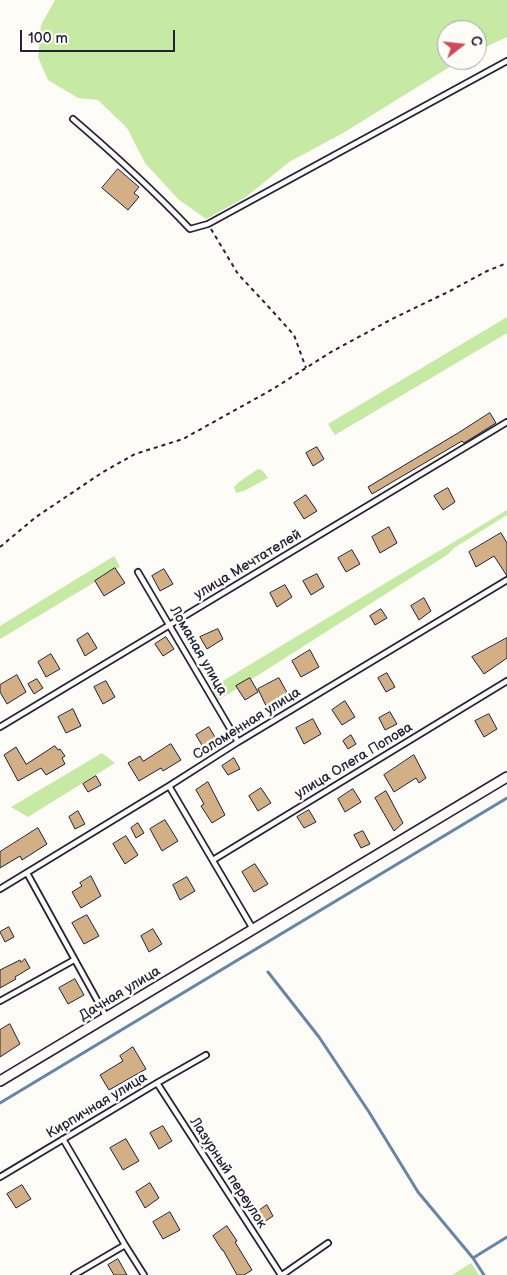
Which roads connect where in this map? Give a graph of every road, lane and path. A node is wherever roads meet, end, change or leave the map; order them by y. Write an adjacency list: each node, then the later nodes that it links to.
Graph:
1 (507, 61): 3 (lane)
2 (73, 119): 3 (lane)
3 (208, 224): 5 (path)
4 (507, 263): 5 (path)
5 (306, 368): 7 (path)
6 (507, 422): 10 (lane, улица Мечтателей)
7 (0, 547)
8 (138, 572): 10 (lane, Ломаная улица)
9 (507, 580): 13 (lane, Соломенная улица)
10 (170, 625): 12 (lane, улица Мечтателей); 13 (lane, Ломаная улица)
11 (507, 681): 16 (lane, улица Олега Попова)
12 (0, 727)
13 (238, 742): 15 (lane, Соломенная улица)
14 (507, 778): 19 (street, Дачная улица)
15 (168, 786): 16 (lane); 17 (lane, Соломенная улица)
16 (213, 860): 19 (lane)
17 (26, 873): 18 (lane, Соломенная улица); 20 (lane)
18 (0, 889)
19 (254, 929): 22 (street, Дачная улица)
20 (74, 960): 21 (lane); 22 (lane)
21 (0, 1002)
22 (106, 1018): 24 (street, Дачная улица)
23 (206, 1056): 25 (lane, Кирпичная улица)
24 (0, 1081)
25 (156, 1083): 26 (lane, Кирпичная улица); 32 (lane, Лазурный переулок)
26 (63, 1139): 27 (lane, Кирпичная улица); 29 (lane)
27 (0, 1177)
28 (328, 1243): 32 (lane)
29 (125, 1244): 30 (lane); 31 (lane)
30 (74, 1275)
31 (144, 1275)
32 (282, 1275)

